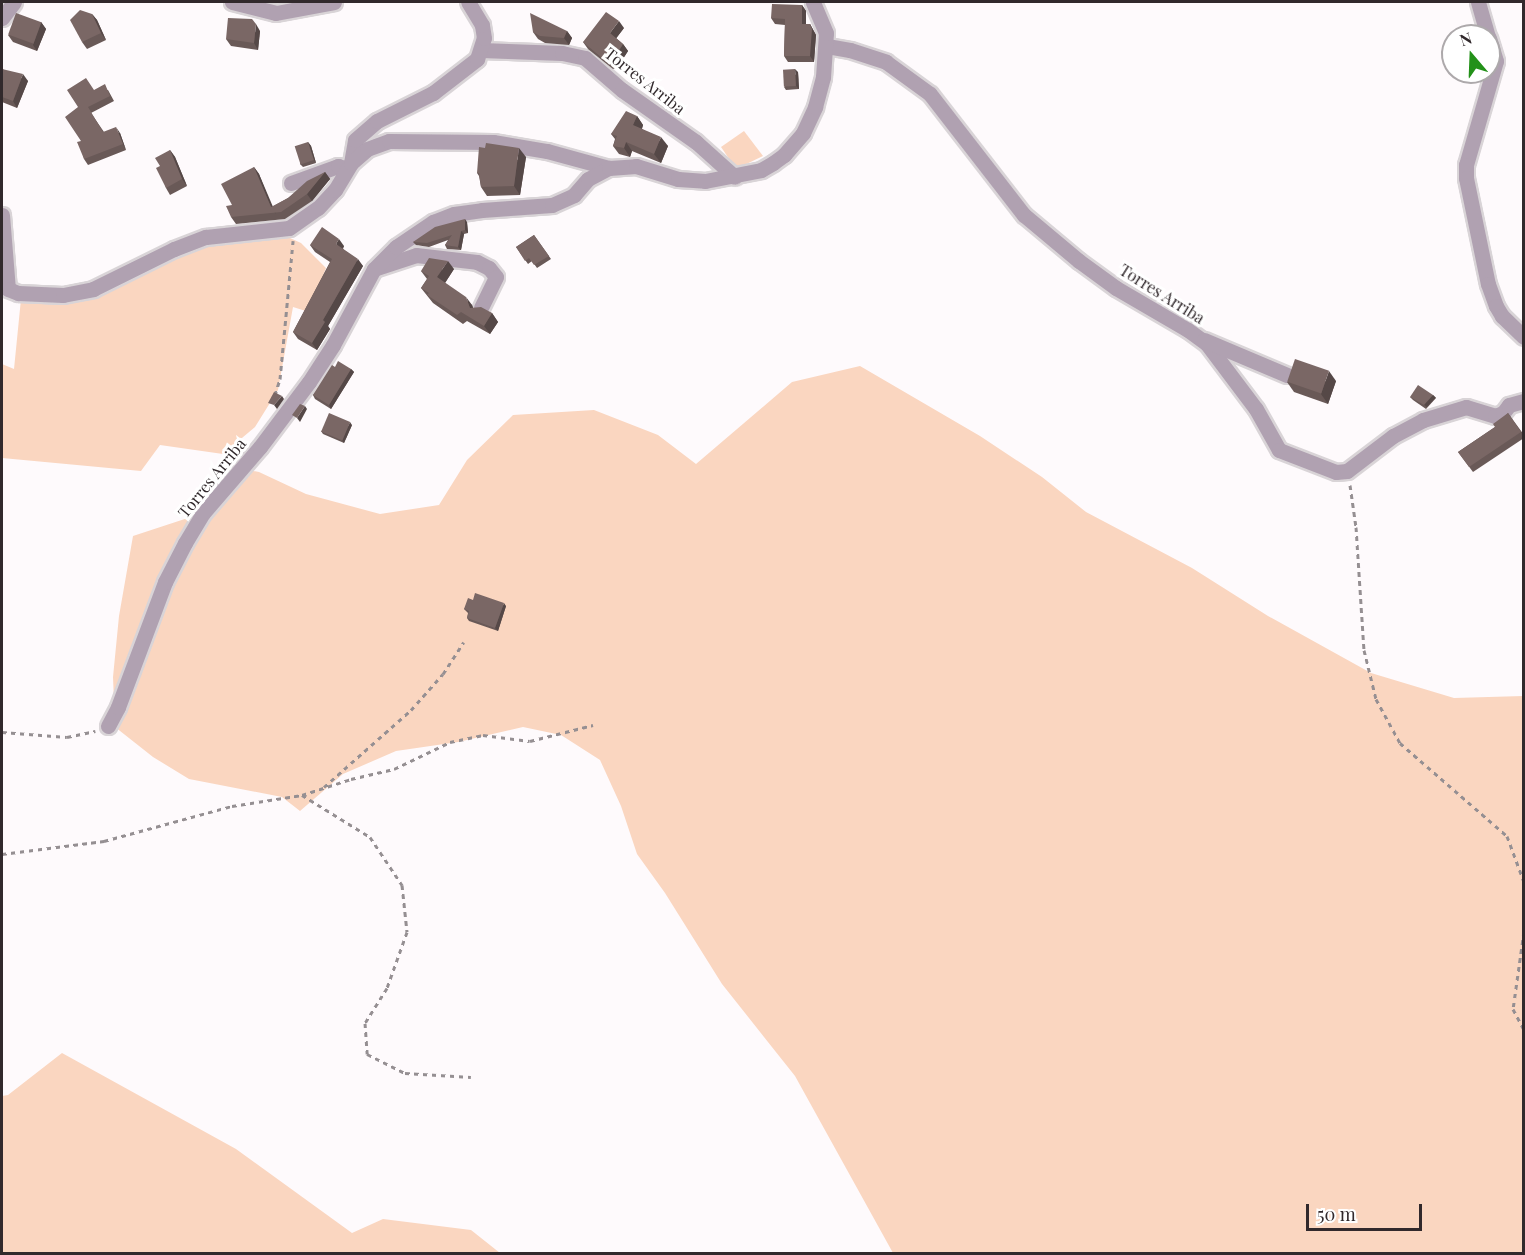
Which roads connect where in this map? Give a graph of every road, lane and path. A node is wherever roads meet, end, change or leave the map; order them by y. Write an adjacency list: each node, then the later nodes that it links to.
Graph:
1 (232, 2): 2 (street)
2 (334, 2)
3 (468, 2): 8 (street)
4 (813, 2): 7 (street, Torres Arriba)
5 (1478, 2): 6 (street)
6 (1485, 24)
7 (827, 46): 12 (street, Torres Arriba); 19 (street, Torres Arriba)
8 (481, 50): 10 (street, Torres Arriba); 12 (street, Torres Arriba)
9 (1489, 84): 18 (street)
10 (349, 166): 11 (street, Torres Arriba); 13 (street, Torres Arriba); 15 (street, Torres Arriba)
11 (609, 168): 12 (street, Torres Arriba); 16 (street, Torres Arriba)
12 (735, 177)
13 (291, 183)
14 (2, 215): 15 (street, Torres Arriba)
15 (295, 224): 22 (path)
16 (374, 269): 17 (street); 26 (street, Torres Arriba)
17 (481, 309)
18 (1524, 337)
19 (1199, 338): 20 (street); 23 (street, Torres Arriba)
20 (1287, 375)
21 (1524, 401): 23 (street)
22 (272, 402)
23 (1347, 471): 31 (path)
24 (464, 642): 28 (path)
25 (593, 725): 28 (path)
26 (108, 726): 27 (path)
27 (2, 732)
28 (323, 788): 29 (path)
29 (302, 795): 30 (path); 34 (path)
30 (2, 855)
31 (1524, 882)
32 (1524, 931): 33 (path)
33 (1524, 1030)
34 (471, 1077)

